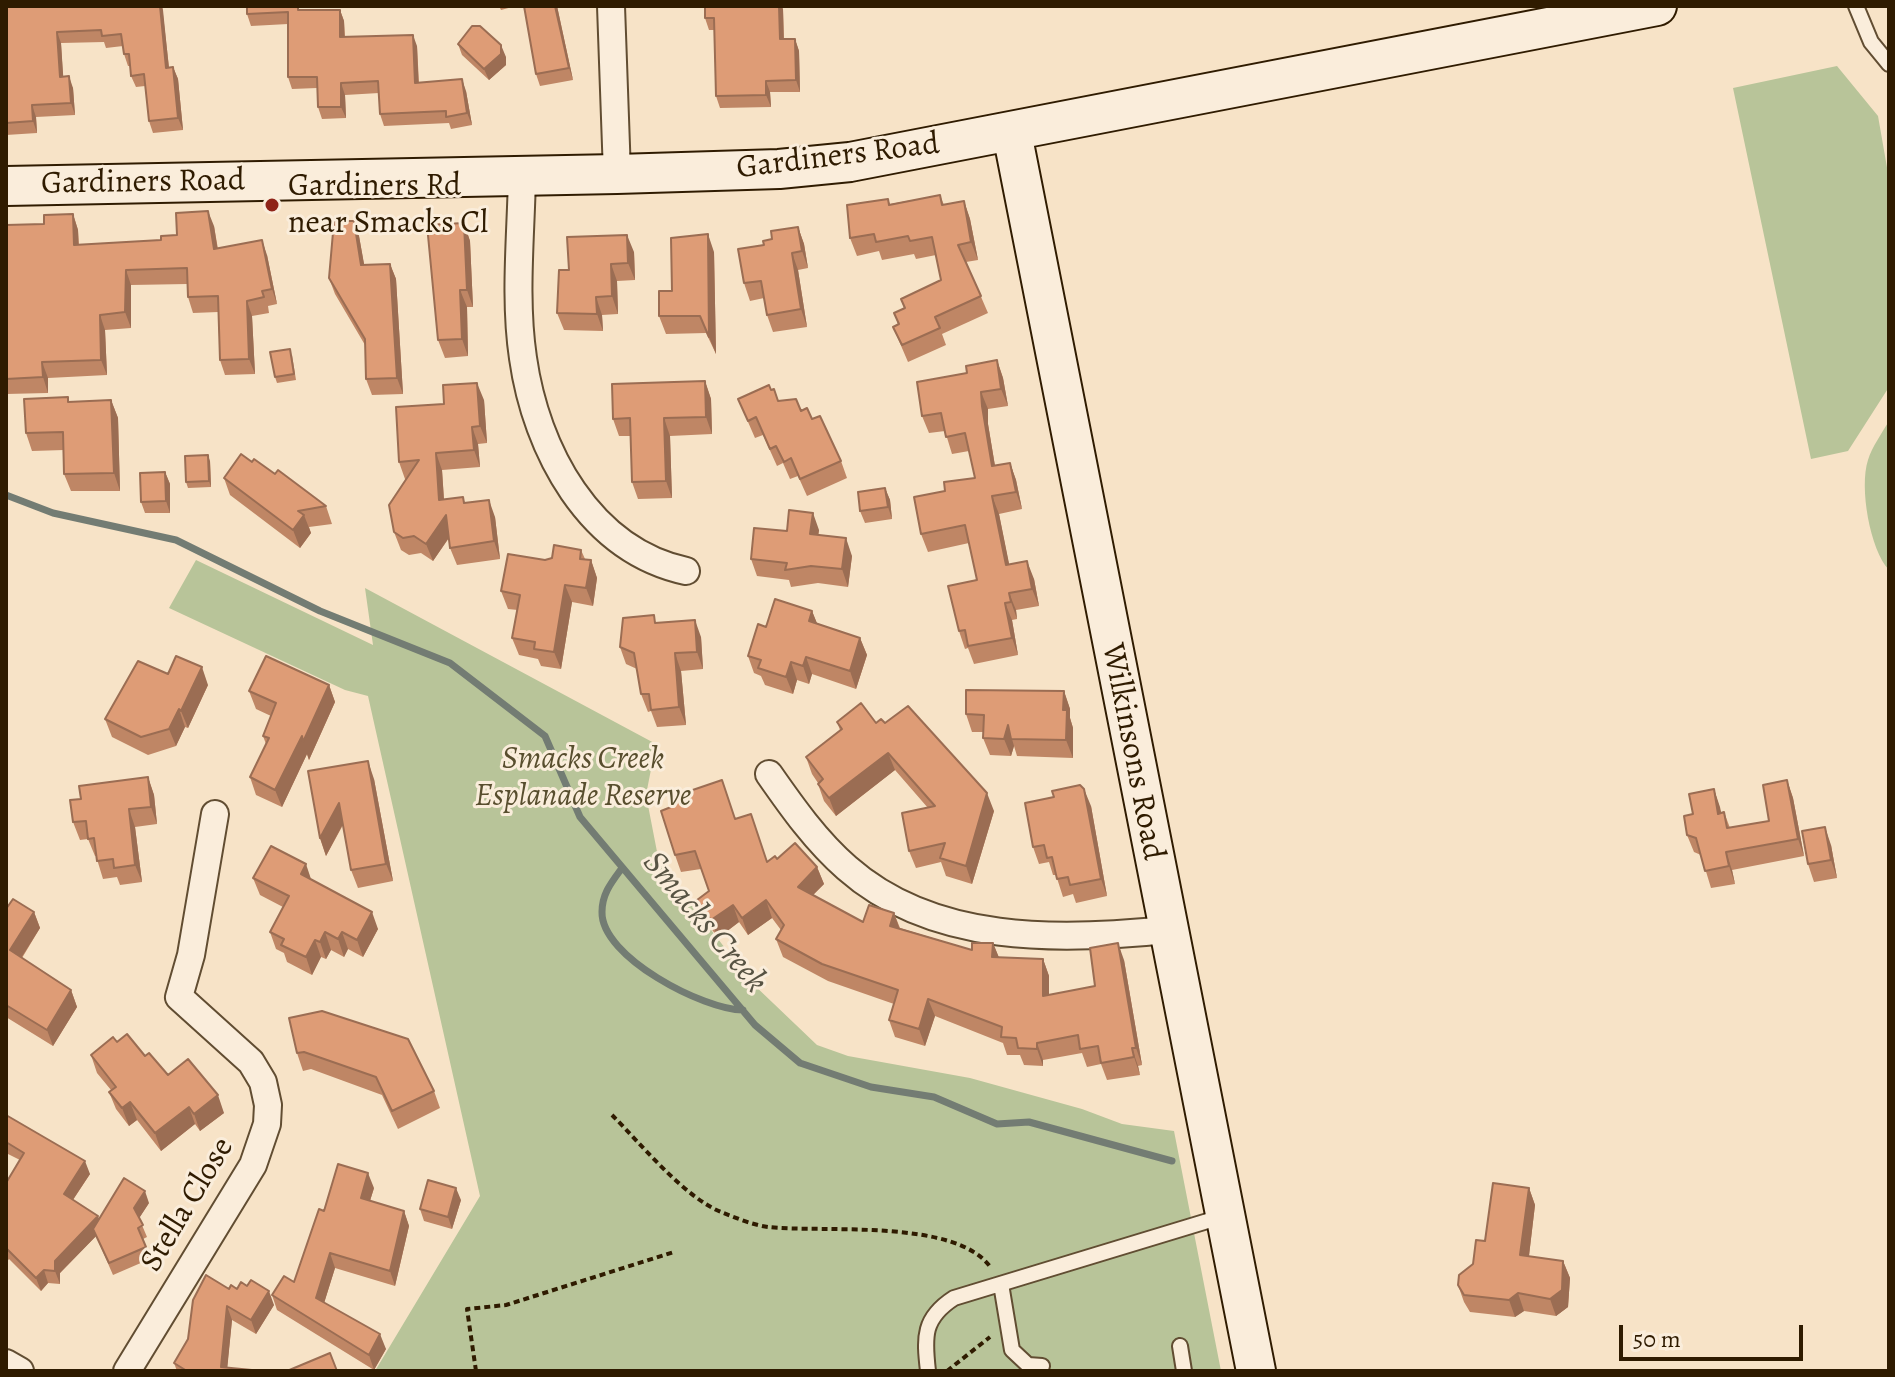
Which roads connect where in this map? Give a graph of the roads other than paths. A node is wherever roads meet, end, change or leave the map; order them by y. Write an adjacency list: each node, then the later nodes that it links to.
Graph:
1 (611, 6): 6 (street)
2 (1657, 6): 5 (street, Gardiners Road)
3 (1856, 6): 4 (lane)
4 (1889, 64)
5 (1012, 133): 6 (street, Gardiners Road); 12 (street, Wilkinsons Road)
6 (617, 174): 7 (street, Gardiners Road)
7 (522, 175): 8 (street, Gardiners Road); 9 (street)
8 (6, 186)
9 (686, 571)
10 (769, 774): 12 (street)
11 (215, 814): 19 (street, Stella Close)
12 (1167, 930): 13 (street, Wilkinsons Road)
13 (1224, 1216): 14 (lane); 22 (street, Wilkinsons Road)
14 (1001, 1284): 17 (lane); 20 (lane)
15 (1180, 1346): 21 (lane)
16 (6, 1363): 18 (street)
17 (1042, 1366)
18 (20, 1371)
19 (127, 1371)
20 (928, 1371)
21 (1184, 1371)
22 (1256, 1371)

